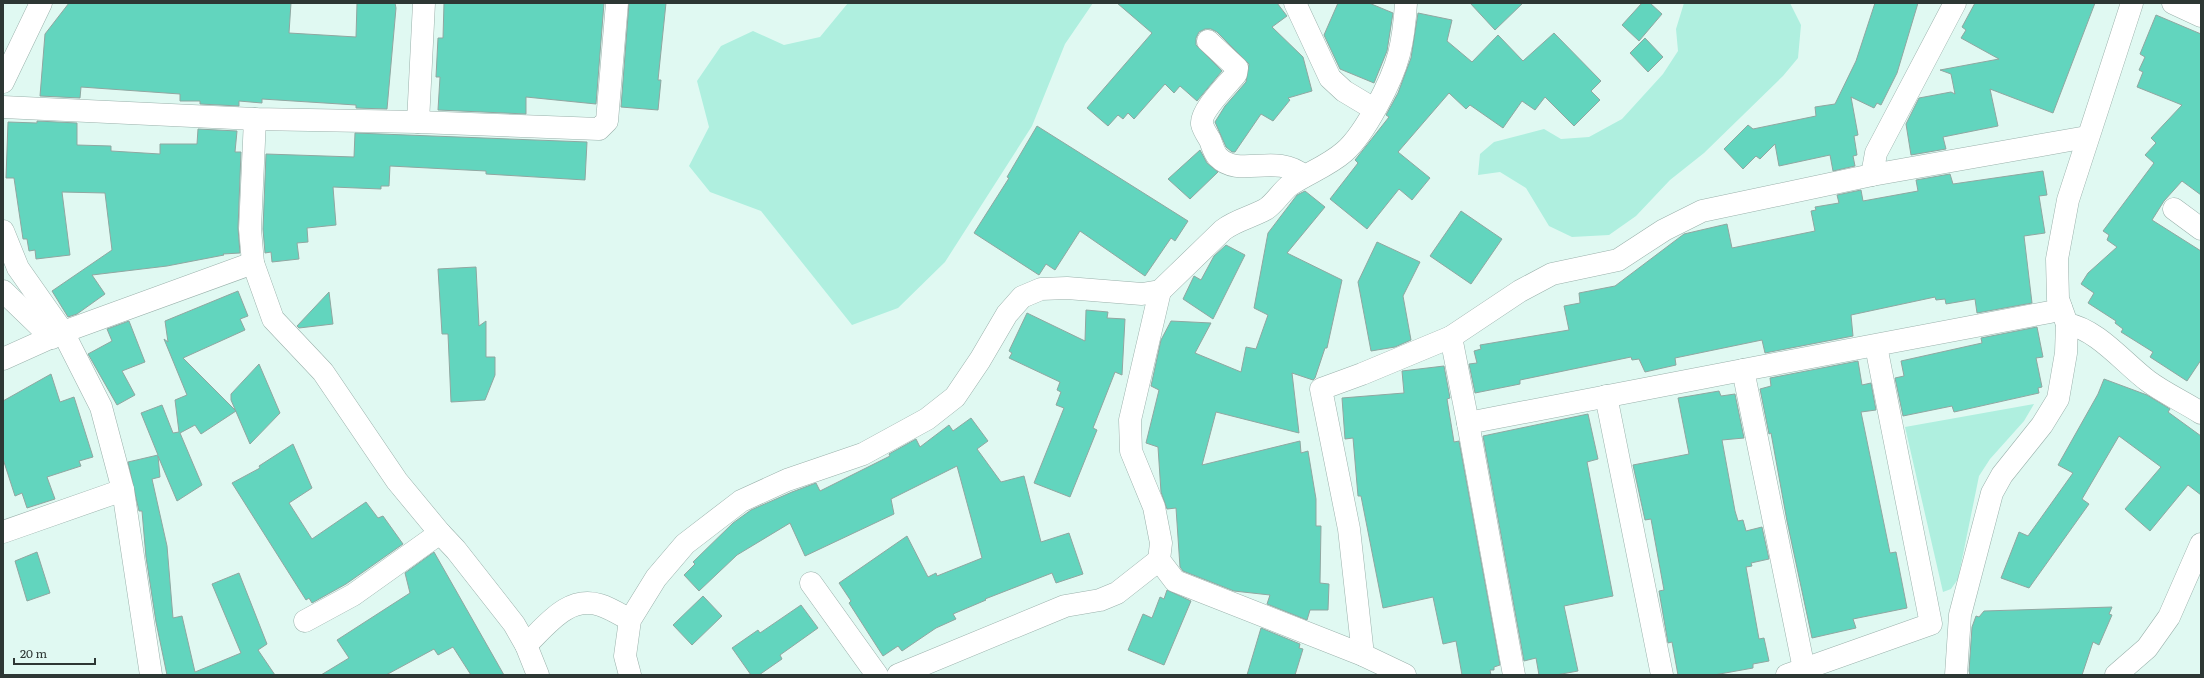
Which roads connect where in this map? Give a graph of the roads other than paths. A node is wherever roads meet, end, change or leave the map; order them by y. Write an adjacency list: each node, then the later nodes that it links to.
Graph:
1 (40, 3): 11 (street)
2 (424, 3): 15 (street)
3 (617, 3): 15 (street)
4 (1295, 3): 13 (street)
5 (1406, 3): 13 (street)
6 (1955, 3): 17 (street)
7 (2132, 3): 16 (street)
8 (2172, 3): 9 (street)
9 (2201, 16)
10 (1208, 41): 18 (street)
11 (3, 82)
12 (3, 107): 14 (street)
13 (1374, 109): 18 (street)
14 (255, 119): 15 (street); 22 (street)
15 (418, 122)
16 (2087, 137): 17 (street); 25 (street)
17 (1872, 175): 27 (street)
18 (1304, 176): 24 (street)
19 (2174, 209): 20 (street)
20 (2201, 229)
21 (3, 231): 26 (street)
22 (253, 263): 26 (street); 36 (street)
23 (3, 291): 26 (street)
24 (1160, 292): 38 (street); 41 (street)
25 (2064, 316): 28 (street); 32 (street); 40 (street)
26 (58, 335): 29 (street); 34 (street)
27 (1451, 337): 33 (street); 45 (street)
28 (1876, 346): 30 (street); 43 (street)
29 (3, 359)
30 (1743, 370): 31 (street); 46 (street)
31 (1606, 396): 33 (street); 54 (street)
32 (2201, 413)
33 (1468, 423): 53 (street)
34 (122, 490): 35 (street); 47 (street)
35 (3, 532)
36 (440, 533): 42 (street); 44 (street)
37 (2201, 544): 56 (street)
38 (1159, 560): 45 (street); 51 (street)
39 (811, 583): 50 (street)
40 (1960, 615): 43 (street); 55 (street)
41 (630, 620): 44 (street); 49 (street)
42 (305, 621)
43 (1931, 624): 46 (street)
44 (526, 645): 48 (street)
45 (1363, 655): 52 (street)
46 (1796, 672)
47 (151, 675)
48 (538, 675)
49 (630, 675)
50 (877, 675)
51 (898, 675)
52 (1405, 675)
53 (1514, 675)
54 (1662, 675)
55 (1956, 675)
56 (2116, 675)

